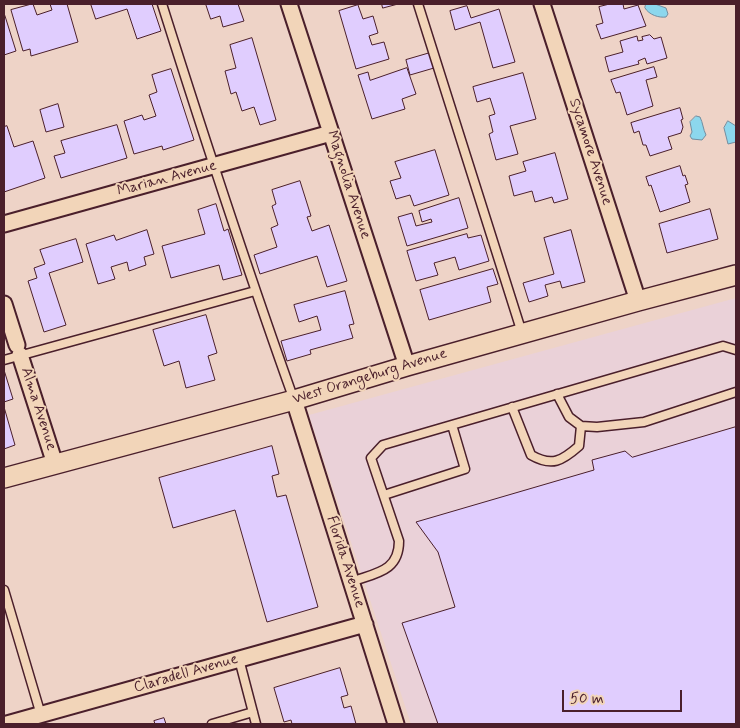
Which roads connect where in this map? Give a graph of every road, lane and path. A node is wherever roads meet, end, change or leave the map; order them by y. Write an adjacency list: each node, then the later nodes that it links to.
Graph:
1 (162, 4): 6 (lane)
2 (289, 4): 5 (street, Magnolia Avenue)
3 (418, 4): 12 (lane)
4 (542, 4): 10 (street, Sycamore Avenue)
5 (331, 133): 6 (street, Marian Avenue); 16 (street, Magnolia Avenue)
6 (213, 166): 7 (street, Marian Avenue); 9 (lane)
7 (4, 224)
8 (736, 275): 10 (street, West Orangeburg Avenue)
9 (255, 292): 13 (lane); 19 (lane)
10 (638, 301): 12 (street, West Orangeburg Avenue)
11 (4, 304): 13 (street, Alma Avenue)
12 (522, 333): 16 (street, West Orangeburg Avenue)
13 (18, 350): 15 (lane); 23 (street, Alma Avenue)
14 (736, 350): 18 (lane)
15 (4, 360)
16 (407, 366): 19 (street, West Orangeburg Avenue)
17 (736, 392): 22 (lane)
18 (557, 394): 20 (lane); 22 (lane)
19 (294, 400): 23 (street, West Orangeburg Avenue); 26 (street, Florida Avenue)
20 (512, 407): 21 (lane); 22 (lane)
21 (452, 425): 25 (lane); 25 (lane)
22 (581, 426)
23 (55, 464): 24 (street, West Orangeburg Avenue)
24 (4, 478)
25 (384, 495): 26 (lane)
26 (351, 582): 28 (street, Florida Avenue)
27 (4, 590): 31 (lane)
28 (365, 624): 29 (street, Claradell Avenue); 35 (street, Florida Avenue)
29 (239, 660): 30 (lane); 31 (street, Claradell Avenue)
30 (253, 712): 33 (lane); 34 (lane)
31 (41, 715): 32 (street, Claradell Avenue)
32 (7, 724)
33 (212, 724)
34 (256, 724)
35 (396, 724)

